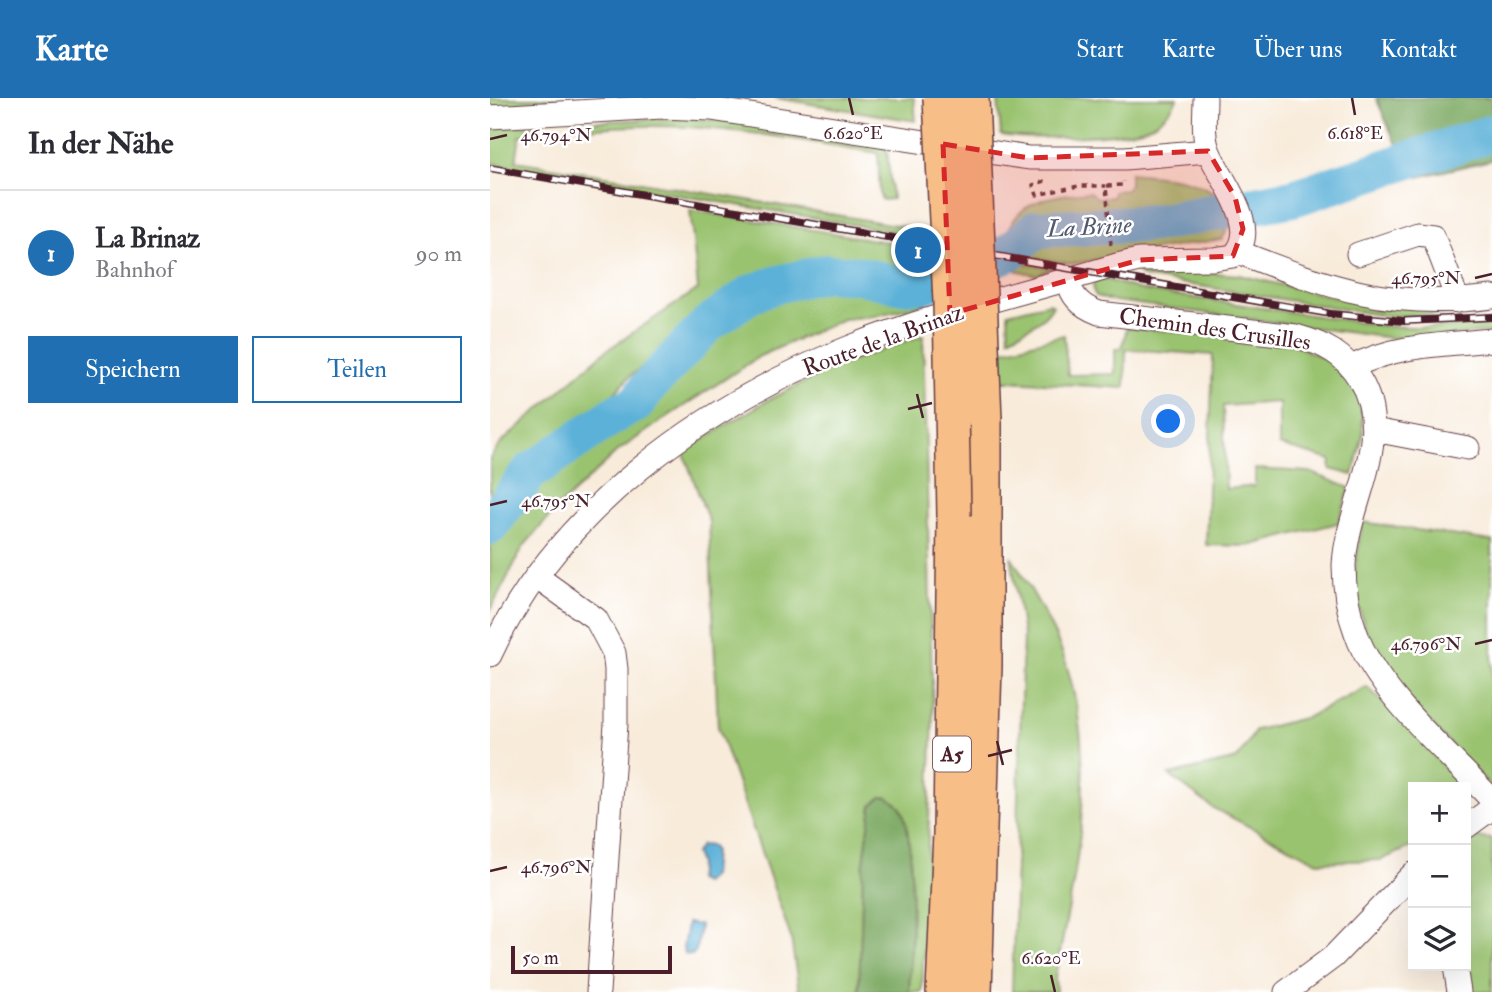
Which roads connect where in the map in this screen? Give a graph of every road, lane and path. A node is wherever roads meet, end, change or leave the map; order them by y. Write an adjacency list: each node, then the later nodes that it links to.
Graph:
1 (940, 98): 19 (highway, A5, bridge)
2 (972, 98): 19 (highway, A5, bridge)
3 (1206, 98): 5 (street)
4 (490, 117): 5 (street)
5 (1208, 151): 10 (street)
6 (1054, 179): 8 (path)
7 (1117, 185): 8 (path)
8 (1106, 186): 9 (path)
9 (1111, 242)
10 (1238, 251): 12 (street, Route de la Brinaz); 14 (street)
11 (1357, 254): 14 (street)
12 (1069, 281): 16 (street, Chemin des Crusilles); 20 (street, Route de la Brinaz)
13 (1492, 297): 14 (street)
14 (1458, 301)
15 (1492, 340): 16 (street)
16 (1352, 367): 17 (street)
17 (1374, 430): 18 (street); 22 (street)
18 (1468, 448)
19 (970, 515): 28 (highway, A5); 29 (highway, A5)
20 (536, 576): 21 (street, Route de la Brinaz); 27 (street)
21 (490, 655)
22 (1492, 800)
23 (1492, 808): 24 (street)
24 (1471, 823)
25 (1408, 879): 30 (street)
26 (1456, 971): 31 (street)
27 (598, 992)
28 (943, 992)
29 (975, 992)
30 (1286, 992)
31 (1459, 992)

